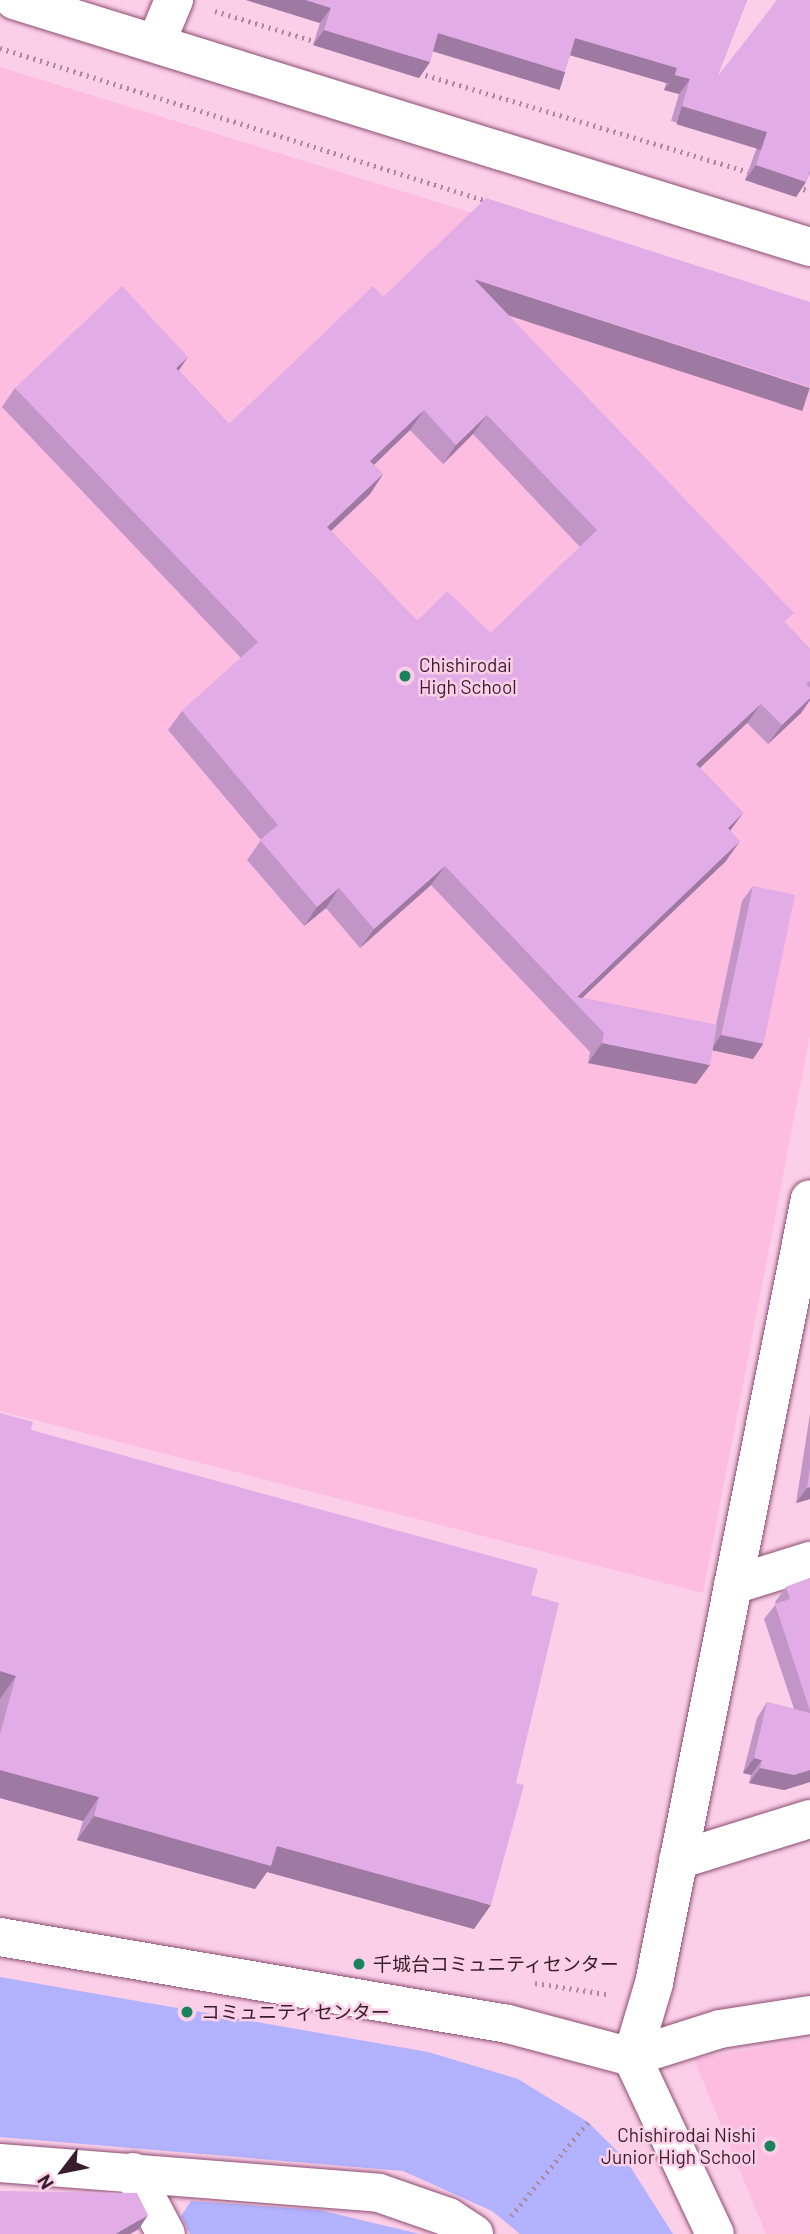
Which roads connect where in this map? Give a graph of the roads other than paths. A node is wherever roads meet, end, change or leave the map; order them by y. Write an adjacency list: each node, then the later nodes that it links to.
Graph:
1 (14, 0): 3 (street)
2 (190, 4): 3 (street)
3 (156, 43): 4 (street)
4 (810, 247)
5 (810, 1199): 7 (street)
6 (810, 1561): 7 (street)
7 (733, 1585): 9 (street)
8 (810, 1819): 9 (street)
9 (678, 1860): 12 (street)
10 (0, 1937): 12 (street)
11 (810, 2015): 12 (street)
12 (632, 2057): 17 (street)
13 (0, 2163): 14 (street)
14 (133, 2172): 15 (street); 16 (street)
15 (490, 2229)
16 (166, 2234)
17 (715, 2234)

